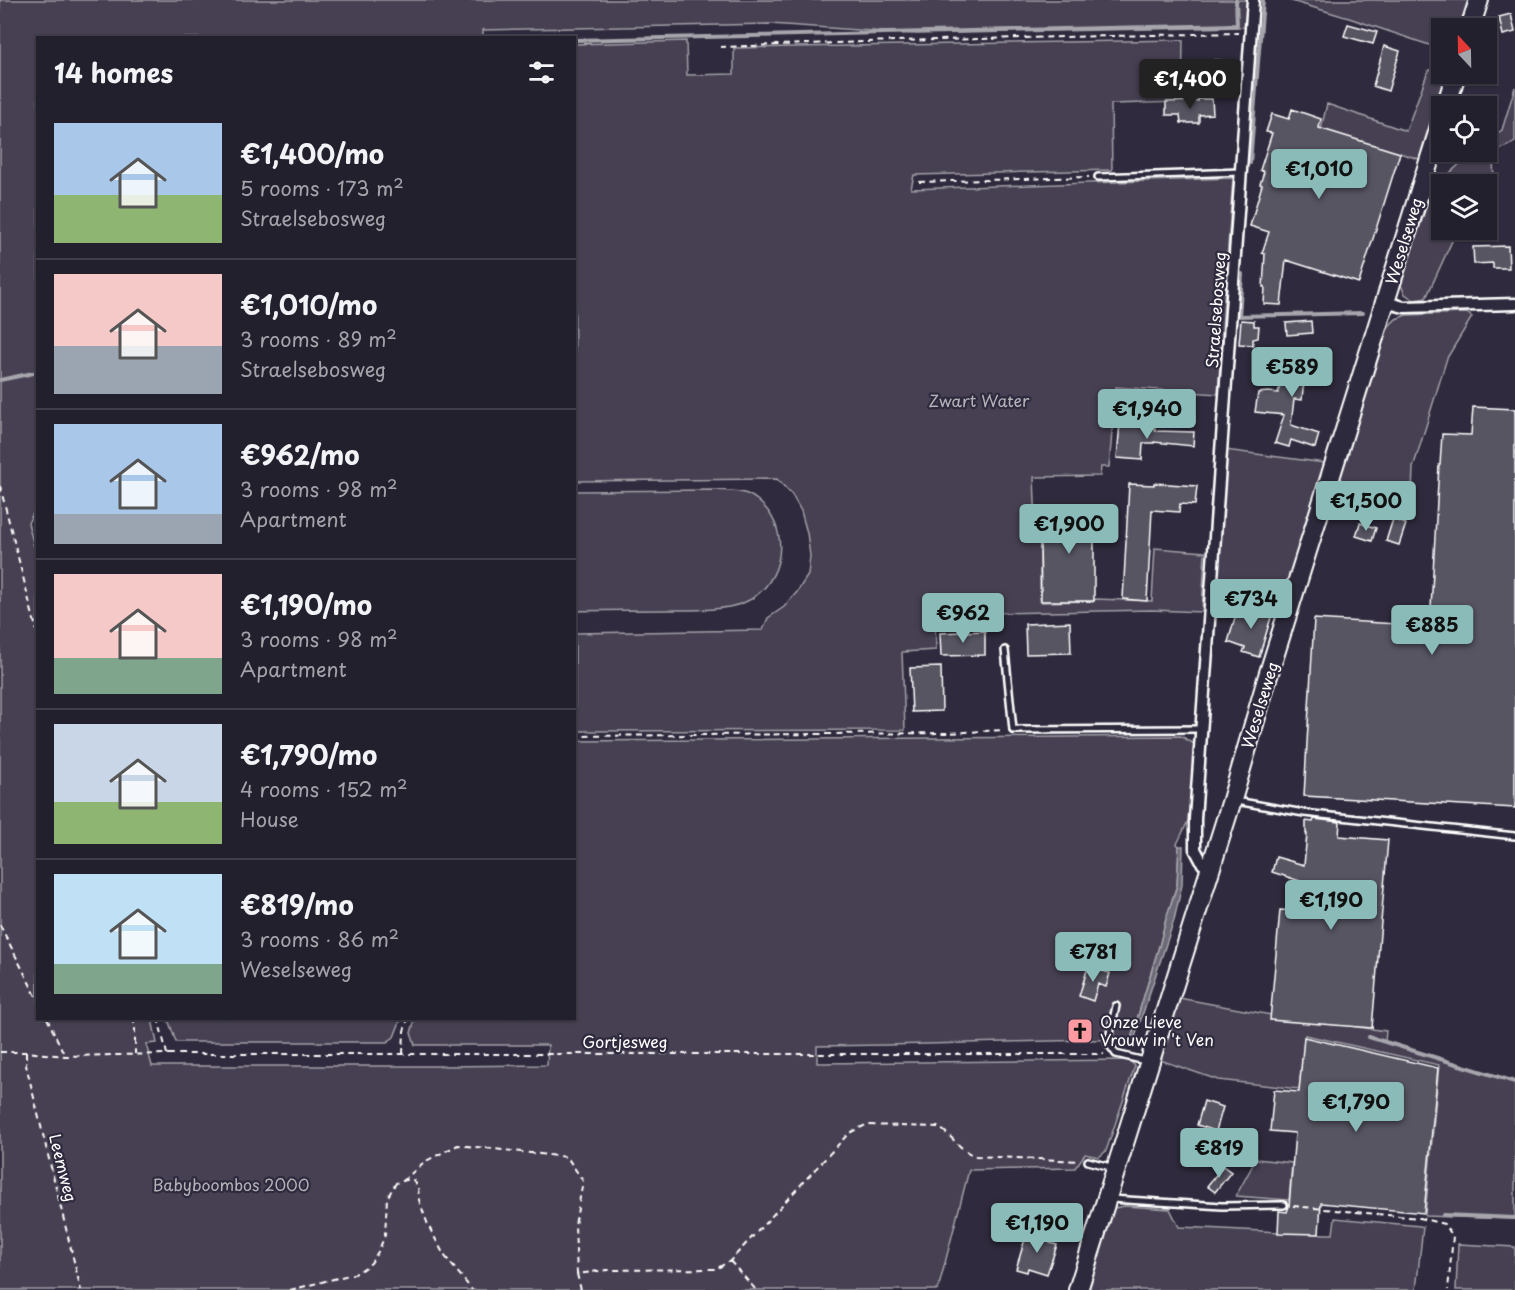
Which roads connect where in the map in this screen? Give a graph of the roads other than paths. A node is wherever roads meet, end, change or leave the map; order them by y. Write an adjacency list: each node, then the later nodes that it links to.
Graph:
1 (1253, 0): 5 (street, Straelsebosweg)
2 (1479, 0): 3 (main road)
3 (1473, 18)
4 (1431, 155): 7 (main road, Weselseweg)
5 (1241, 172): 6 (lane); 10 (street, Straelsebosweg)
6 (1098, 177)
7 (1385, 302): 8 (street); 11 (main road, Weselseweg)
8 (1515, 304)
9 (1005, 650): 10 (lane)
10 (1201, 729): 13 (street, Straelsebosweg)
11 (1232, 800): 12 (lane); 13 (main road, Weselseweg)
12 (1515, 836)
13 (1211, 866): 15 (main road, Weselseweg)
14 (1116, 1006): 15 (lane)
15 (1149, 1063): 17 (main road, Weselseweg)
16 (1088, 1161): 17 (lane)
17 (1116, 1168): 18 (main road, Weselseweg)
18 (1107, 1199): 19 (lane); 20 (main road, Weselseweg)
19 (1284, 1205)
20 (1078, 1290)

